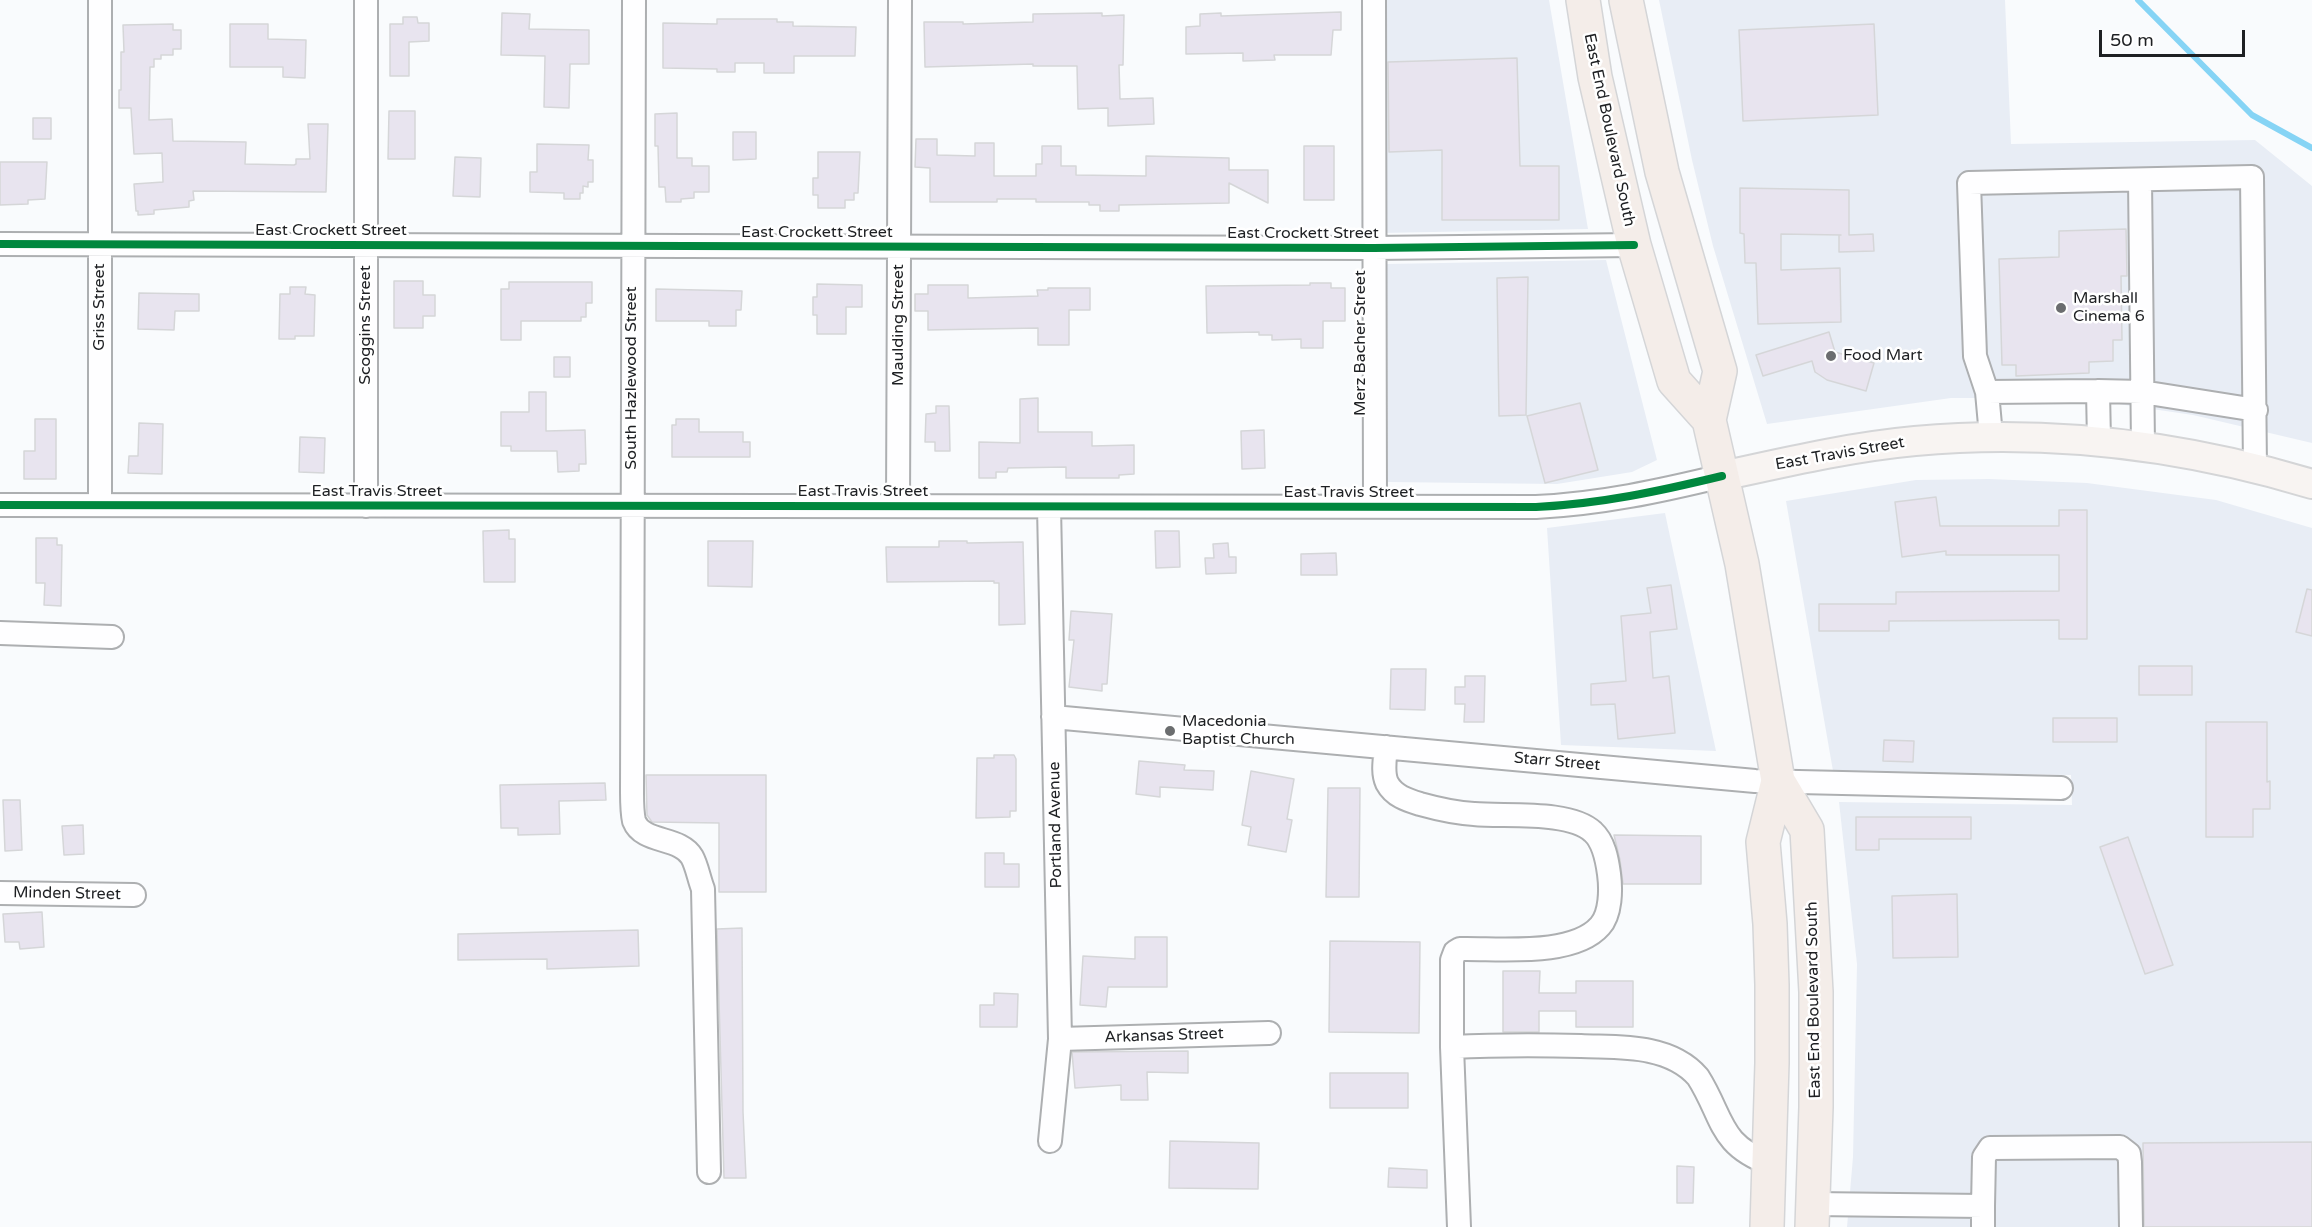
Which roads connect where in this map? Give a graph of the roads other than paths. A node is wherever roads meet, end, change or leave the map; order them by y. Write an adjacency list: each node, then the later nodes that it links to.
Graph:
1 (100, 0): 10 (street, Griss Street)
2 (366, 0): 11 (street, Scoggins Street)
3 (634, 0): 12 (street, South Hazlewood Street)
4 (900, 0): 14 (street, Maulding Street)
5 (1374, 0): 15 (street, Merz Bacher Street)
6 (1583, 0): 13 (highway, East End Boulevard South)
7 (1626, 0): 20 (highway, East End Boulevard South)
8 (2140, 180): 17 (street); 18 (street); 19 (street)
9 (0, 244): 10 (street, East Crockett Street)
10 (100, 244): 11 (street, East Crockett Street); 28 (street, Griss Street)
11 (366, 244): 12 (street, East Crockett Street); 30 (street, Scoggins Street)
12 (632, 245): 14 (street, East Crockett Street); 29 (street, South Hazlewood Street)
13 (1634, 245): 15 (street, East Crockett Street); 20 (highway, East End Boulevard South)
14 (899, 247): 15 (street, East Crockett Street); 31 (street, Maulding Street)
15 (1374, 248): 33 (street, Merz Bacher Street)
16 (2098, 391): 17 (street); 18 (street); 22 (street)
17 (1988, 392): 21 (street)
18 (2142, 393): 19 (street); 23 (street)
19 (2256, 410): 24 (street)
20 (1709, 420): 25 (highway, East End Boulevard South)
21 (1991, 436): 22 (main road, East Travis Street); 25 (main road, East Travis Street)
22 (2100, 441): 23 (main road, East Travis Street)
23 (2143, 446): 24 (main road, East Travis Street)
24 (2255, 468): 26 (main road, East Travis Street)
25 (1722, 476): 33 (street, East Travis Street); 38 (highway, East End Boulevard South)
26 (2312, 484)
27 (0, 505): 28 (street, East Travis Street)
28 (100, 505): 30 (street, East Travis Street)
29 (632, 505): 30 (street, East Travis Street); 31 (street, East Travis Street); 47 (street, South Hazlewood Street)
30 (366, 506)
31 (898, 506): 32 (street, East Travis Street)
32 (1049, 507): 33 (street, East Travis Street); 36 (street, Portland Avenue)
33 (1375, 507)
34 (0, 633): 35 (street)
35 (112, 637)
36 (1053, 717): 37 (street, Starr Street); 43 (street, Portland Avenue)
37 (1386, 747): 38 (street, Starr Street); 44 (street)
38 (1778, 782): 39 (street, Starr Street); 46 (highway, East End Boulevard South); 48 (highway, East End Boulevard South)
39 (2061, 788)
40 (0, 893): 41 (street, Minden Street)
41 (134, 895)
42 (1269, 1033): 43 (street, Arkansas Street)
43 (1060, 1039): 45 (street, Portland Avenue)
44 (1452, 1047): 46 (street); 50 (street)
45 (1050, 1142)
46 (1771, 1164): 51 (highway, East End Boulevard South)
47 (709, 1172)
48 (1812, 1216): 49 (street)
49 (1983, 1216): 52 (street)
50 (1459, 1227)
51 (1767, 1227)
52 (2131, 1227)

